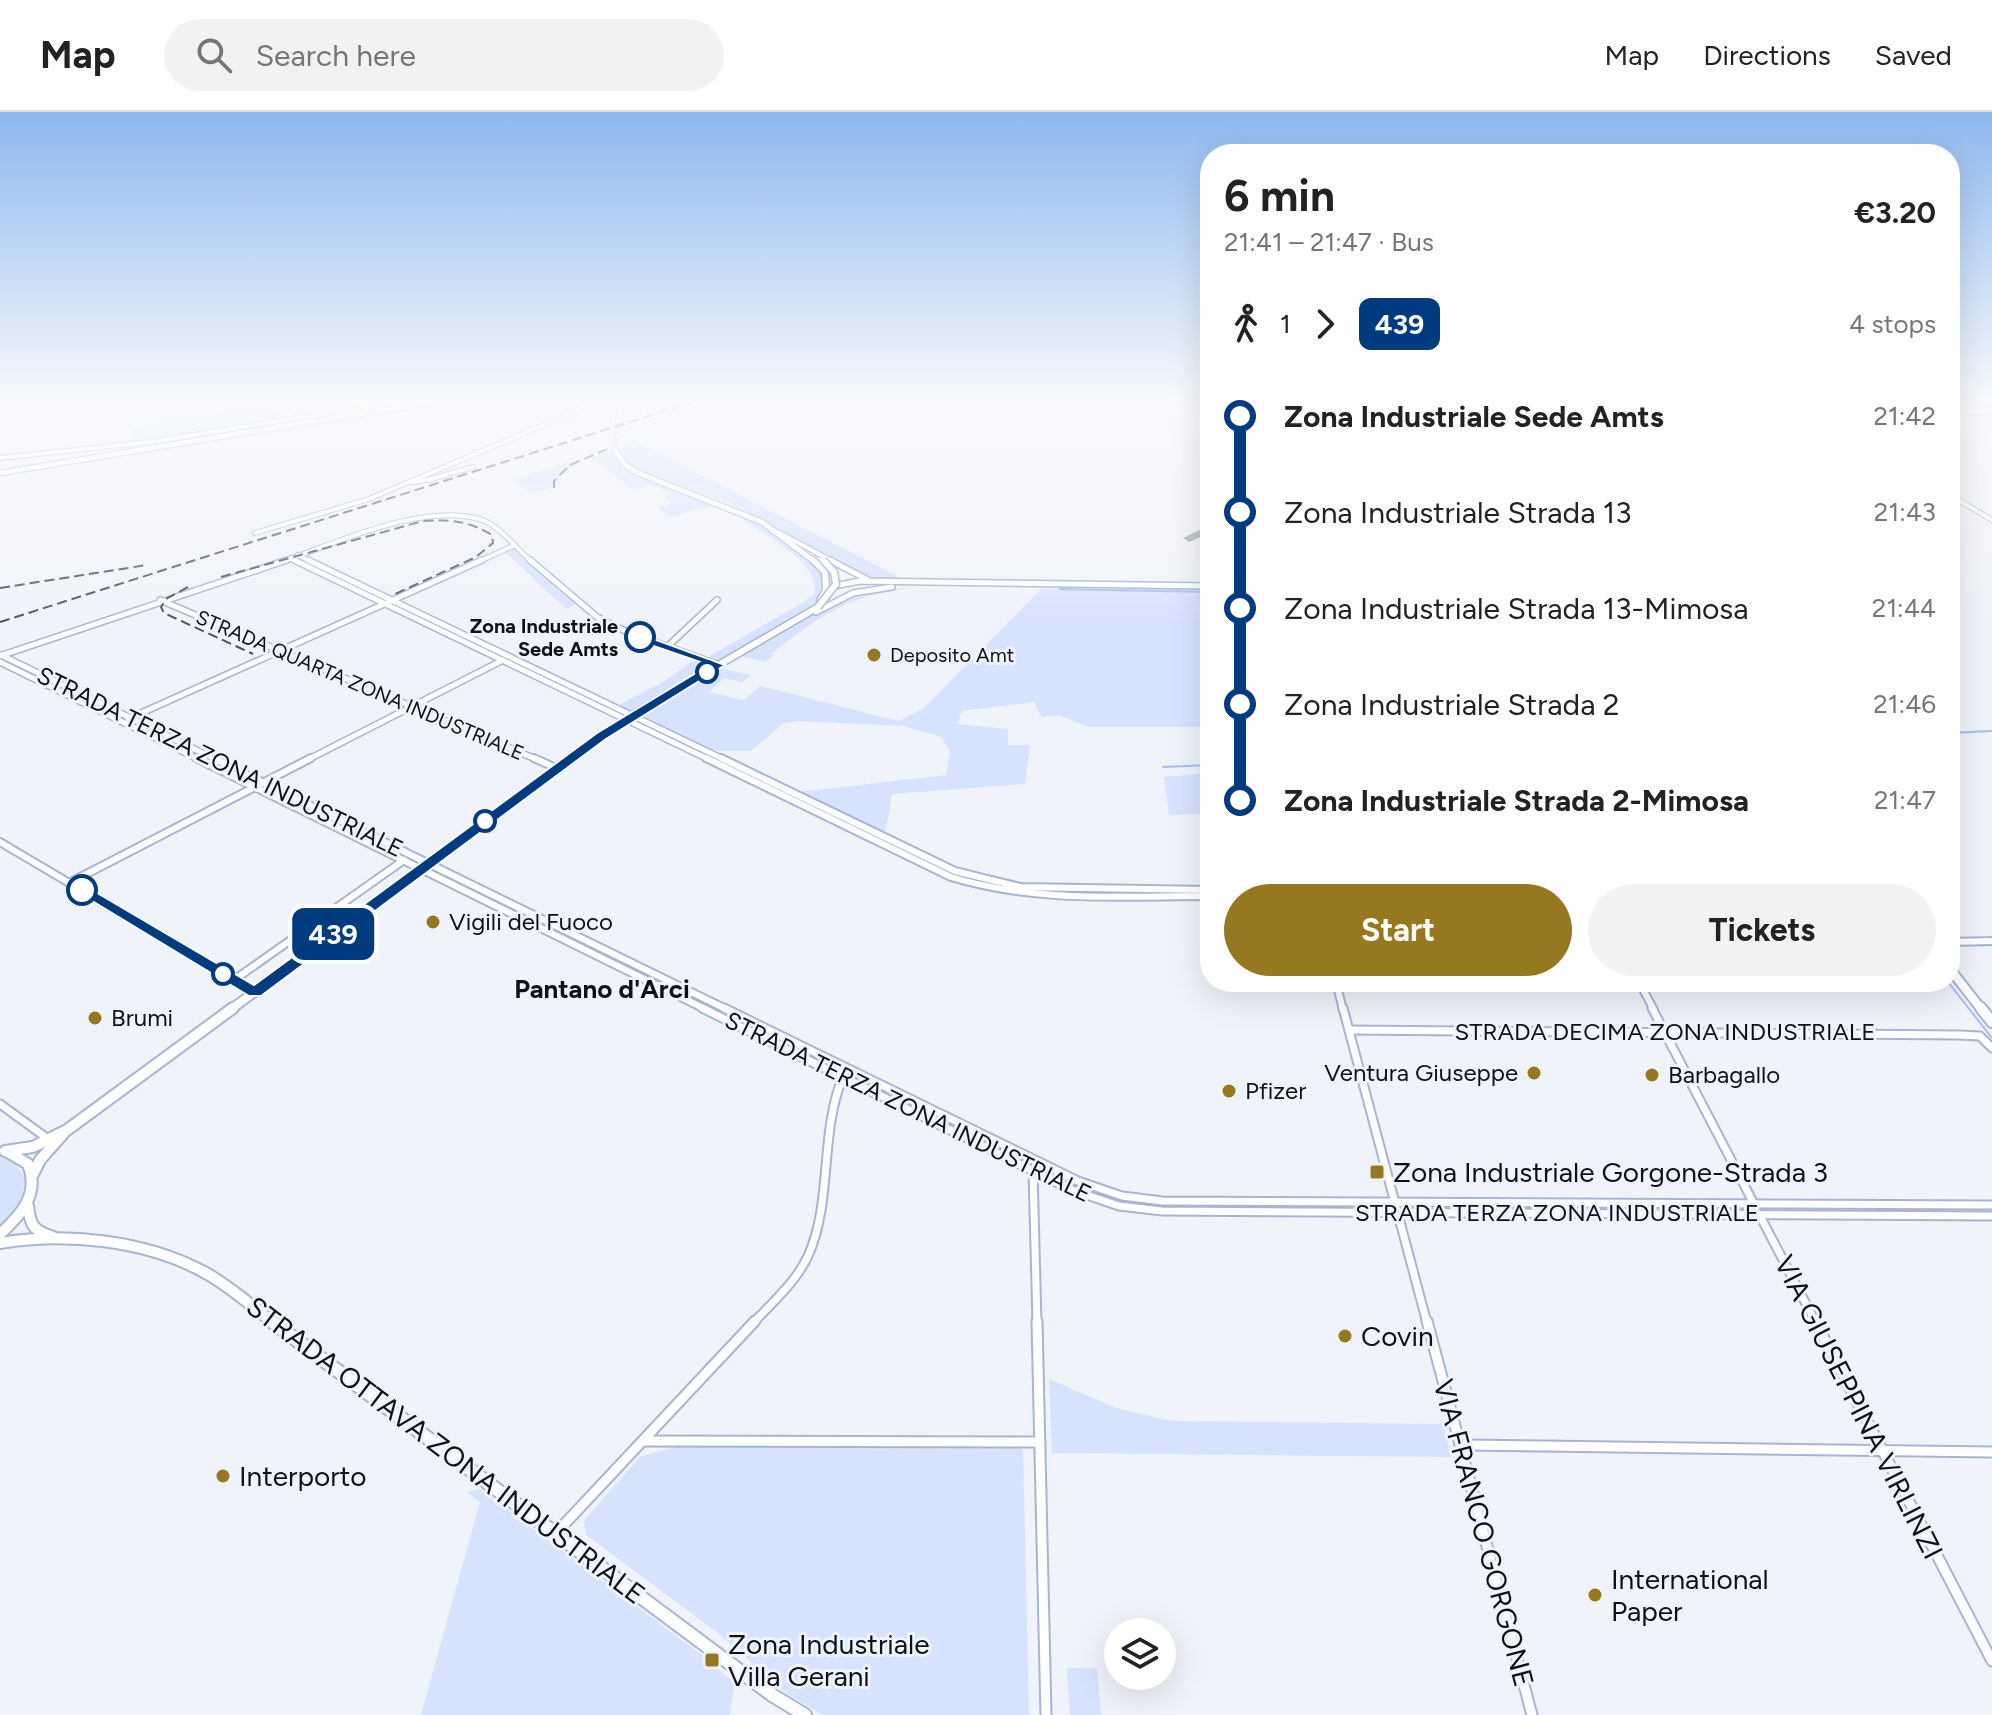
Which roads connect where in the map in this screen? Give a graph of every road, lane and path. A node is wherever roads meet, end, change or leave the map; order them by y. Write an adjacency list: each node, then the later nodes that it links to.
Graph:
1 (420, 477): 4 (street)
2 (439, 477): 5 (street)
3 (649, 477): 9 (main road)
4 (417, 478): 5 (street); 6 (street)
5 (428, 480): 6 (street)
6 (406, 483): 11 (street)
7 (1960, 501): 8 (street)
8 (1992, 520)
9 (768, 527): 10 (main road); 14 (main road)
10 (778, 532): 16 (street); 24 (main road, bridge)
11 (255, 533)
12 (515, 545): 13 (street); 23 (street); 26 (street)
13 (296, 557): 22 (street); 23 (street)
14 (825, 572): 15 (street); 20 (main road)
15 (847, 583): 16 (street); 18 (street); 20 (street)
16 (883, 583): 17 (street)
17 (963, 585): 18 (street); 19 (street)
18 (939, 586): 24 (street)
19 (1200, 586)
20 (824, 597): 32 (main road)
21 (717, 600): 26 (street)
22 (162, 601): 28 (street, STRADA QUARTA ZONA INDUSTRIALE); 30 (street)
23 (388, 602): 25 (street); 27 (street); 28 (street)
24 (763, 640): 32 (main road)
25 (489, 647): 27 (street); 29 (street)
26 (667, 647): 32 (street)
27 (482, 650): 31 (street)
28 (279, 651): 34 (street, STRADA QUARTA ZONA INDUSTRIALE); 38 (street)
29 (510, 657): 31 (street); 39 (street)
30 (1, 658): 33 (street, STRADA TERZA ZONA INDUSTRIALE)
31 (503, 660): 34 (street); 39 (street)
32 (719, 665): 35 (main road)
33 (40, 678): 36 (street, STRADA TERZA ZONA INDUSTRIALE); 37 (street, STRADA TERZA ZONA INDUSTRIALE)
34 (413, 707): 44 (street, STRADA QUARTA ZONA INDUSTRIALE); 45 (street)
35 (645, 707): 39 (main road); 41 (street)
36 (113, 710): 37 (street); 38 (street, STRADA TERZA ZONA INDUSTRIALE)
37 (105, 713): 40 (street, STRADA TERZA ZONA INDUSTRIALE)
38 (130, 718): 40 (street); 42 (street, STRADA TERZA ZONA INDUSTRIALE)
39 (628, 718): 41 (street); 44 (main road); 54 (street)
40 (121, 722): 43 (street, STRADA TERZA ZONA INDUSTRIALE)
41 (646, 723): 54 (street)
42 (201, 753): 43 (street); 45 (street, STRADA TERZA ZONA INDUSTRIALE)
43 (192, 757): 46 (street, STRADA TERZA ZONA INDUSTRIALE)
44 (556, 768): 51 (main road)
45 (263, 783): 46 (street); 47 (street, STRADA TERZA ZONA INDUSTRIALE)
46 (254, 788): 48 (street, STRADA TERZA ZONA INDUSTRIALE); 52 (street)
47 (370, 834): 48 (street); 51 (street, STRADA TERZA ZONA INDUSTRIALE)
48 (361, 839): 50 (street, STRADA TERZA ZONA INDUSTRIALE)
49 (0, 842): 52 (street)
50 (404, 860): 51 (street, STRADA TERZA ZONA INDUSTRIALE); 61 (street)
51 (425, 866): 59 (street, STRADA TERZA ZONA INDUSTRIALE); 60 (street, STRADA TERZA ZONA INDUSTRIALE); 65 (main road)
52 (69, 883): 61 (street)
53 (1200, 890): 55 (street)
54 (1030, 892): 55 (street)
55 (1045, 892): 56 (street)
56 (1200, 896)
57 (1992, 941): 58 (street)
58 (1960, 942)
59 (603, 949): 60 (street); 70 (street, STRADA TERZA ZONA INDUSTRIALE)
60 (594, 954): 71 (street, STRADA TERZA ZONA INDUSTRIALE)
61 (234, 980): 65 (street)
62 (1960, 982): 66 (main road)
63 (1339, 992): 67 (street)
64 (1644, 992): 68 (street, VIA GIUSEPPINA VIRLINZI)
65 (255, 993): 73 (main road)
66 (1992, 1022)
67 (1349, 1030): 68 (street, STRADA DECIMA ZONA INDUSTRIALE); 80 (street)
68 (1665, 1032): 69 (street, STRADA DECIMA ZONA INDUSTRIALE); 81 (street, VIA GIUSEPPINA VIRLINZI)
69 (1992, 1048)
70 (849, 1069): 71 (street); 76 (street, STRADA TERZA ZONA INDUSTRIALE)
71 (841, 1076): 77 (street, STRADA TERZA ZONA INDUSTRIALE); 89 (street)
72 (0, 1104): 74 (street)
73 (67, 1130): 74 (main road); 78 (main road)
74 (48, 1139): 75 (main road)
75 (2, 1150): 78 (main road)
76 (1033, 1159): 77 (street); 80 (street, STRADA TERZA ZONA INDUSTRIALE)
77 (1033, 1170): 83 (street, STRADA TERZA ZONA INDUSTRIALE); 90 (street)
78 (33, 1174): 79 (main road)
79 (29, 1200): 86 (main road); 87 (main road)
80 (1395, 1202): 81 (street, STRADA TERZA ZONA INDUSTRIALE); 83 (street, VIA FRANCO GORGONE)
81 (1753, 1204): 82 (street, STRADA TERZA ZONA INDUSTRIALE); 84 (street, VIA GIUSEPPINA VIRLINZI)
82 (1992, 1205)
83 (1398, 1212): 84 (street, STRADA TERZA ZONA INDUSTRIALE); 91 (street, VIA FRANCO GORGONE)
84 (1759, 1214): 85 (street, STRADA TERZA ZONA INDUSTRIALE); 92 (street, VIA GIUSEPPINA VIRLINZI)
85 (1992, 1216)
86 (0, 1234)
87 (62, 1240): 88 (main road); 94 (main road, STRADA OTTAVA ZONA INDUSTRIALE)
88 (0, 1243)
89 (643, 1441): 90 (street); 94 (street)
90 (1040, 1442): 97 (street)
91 (1461, 1445): 92 (street); 98 (street, VIA FRANCO GORGONE)
92 (1881, 1450): 93 (street); 95 (street, VIA GIUSEPPINA VIRLINZI)
93 (1992, 1452)
94 (557, 1532): 96 (main road, STRADA OTTAVA ZONA INDUSTRIALE)
95 (1992, 1661)
96 (805, 1715)
97 (1046, 1715)
98 (1532, 1715)

